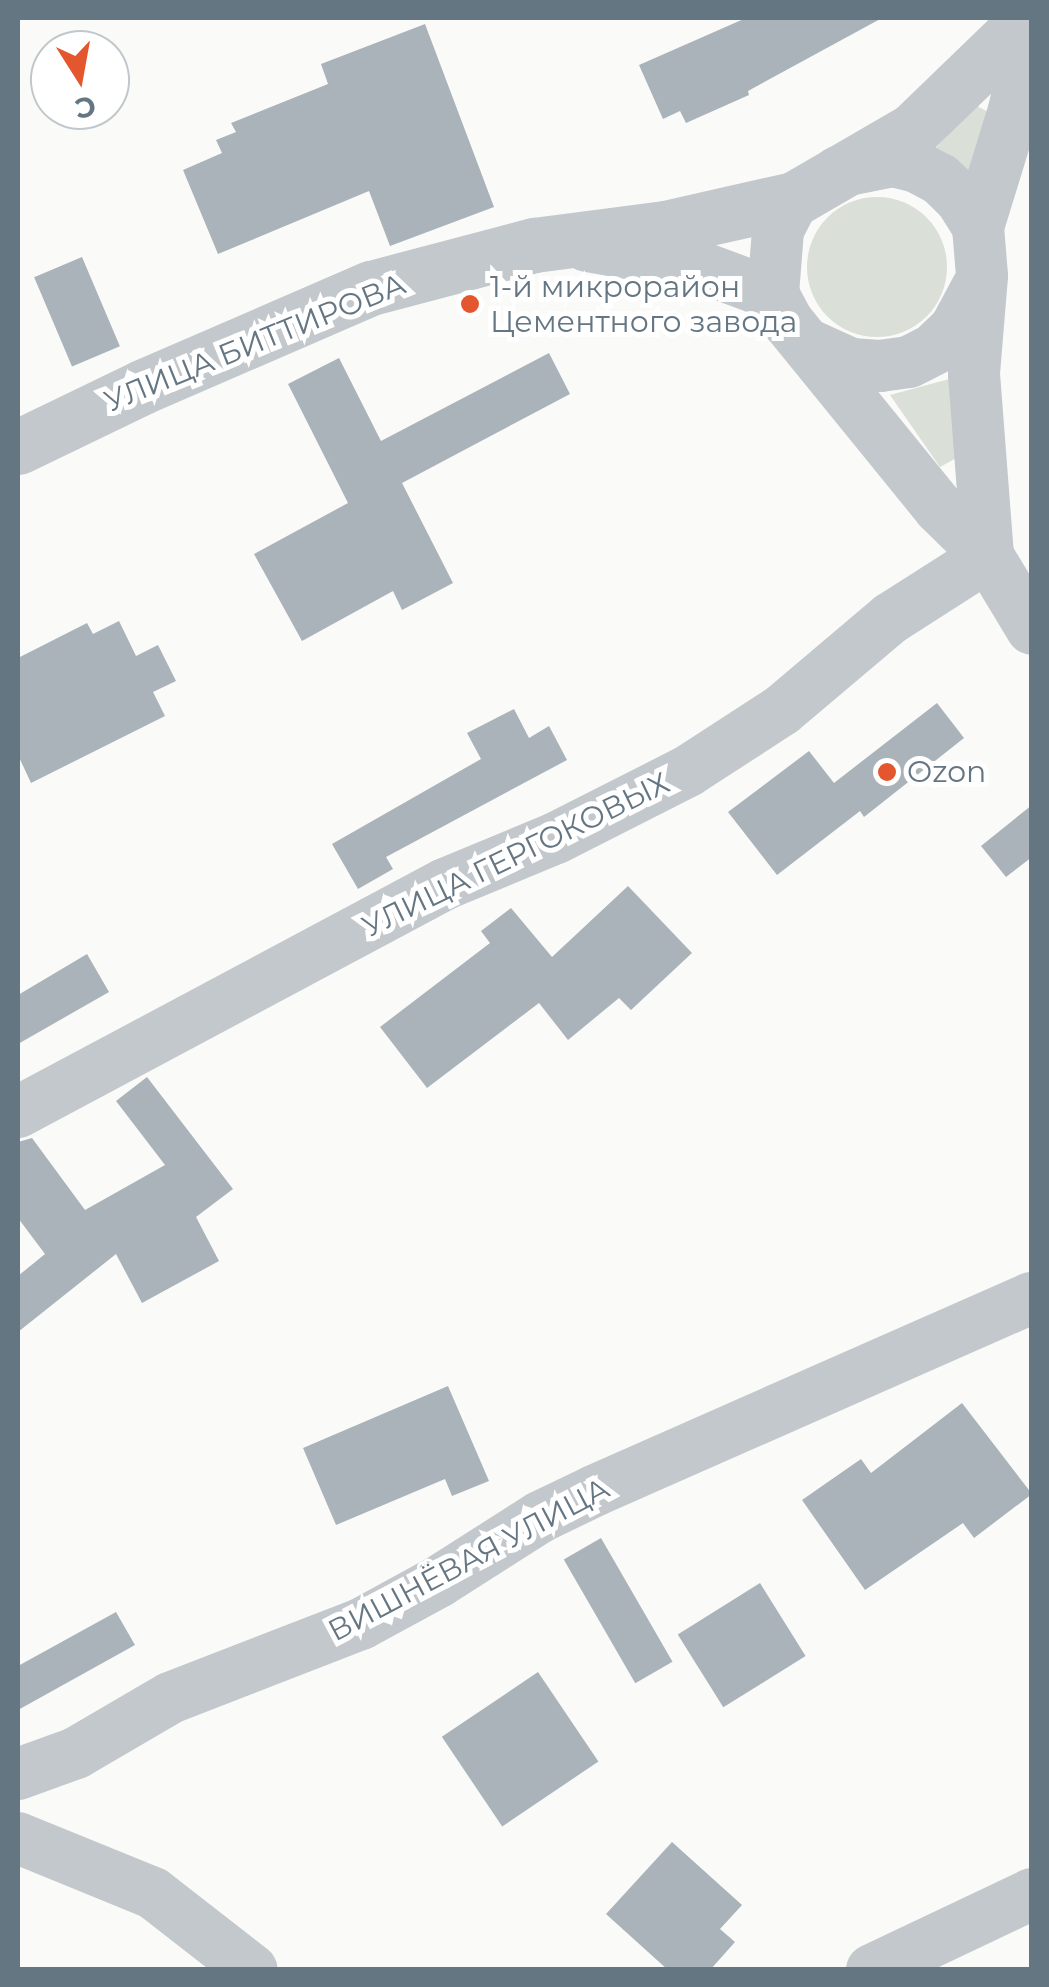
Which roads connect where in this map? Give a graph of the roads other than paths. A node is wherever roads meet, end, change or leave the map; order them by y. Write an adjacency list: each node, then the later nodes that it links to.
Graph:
1 (1029, 18): 3 (street, УЛИЦА БИТТИРОВА)
2 (1032, 29): 5 (street)
3 (816, 185): 4 (street, УЛИЦА БИТТИРОВА); 5 (street); 6 (street)
4 (566, 243): 6 (street); 8 (street, УЛИЦА БИТТИРОВА)
5 (980, 252): 7 (street); 9 (street)
6 (773, 294): 7 (street)
7 (809, 345): 9 (street)
8 (18, 447)
9 (988, 556): 10 (street); 11 (street, УЛИЦА ГЕРГОКОВЫХ)
10 (1032, 629)
11 (18, 1112)
12 (1032, 1298): 13 (street, ВИШНЁВАЯ УЛИЦА)
13 (18, 1774)
14 (18, 1838): 16 (street)
15 (1032, 1894): 17 (street)
16 (252, 1970)
17 (872, 1970)

